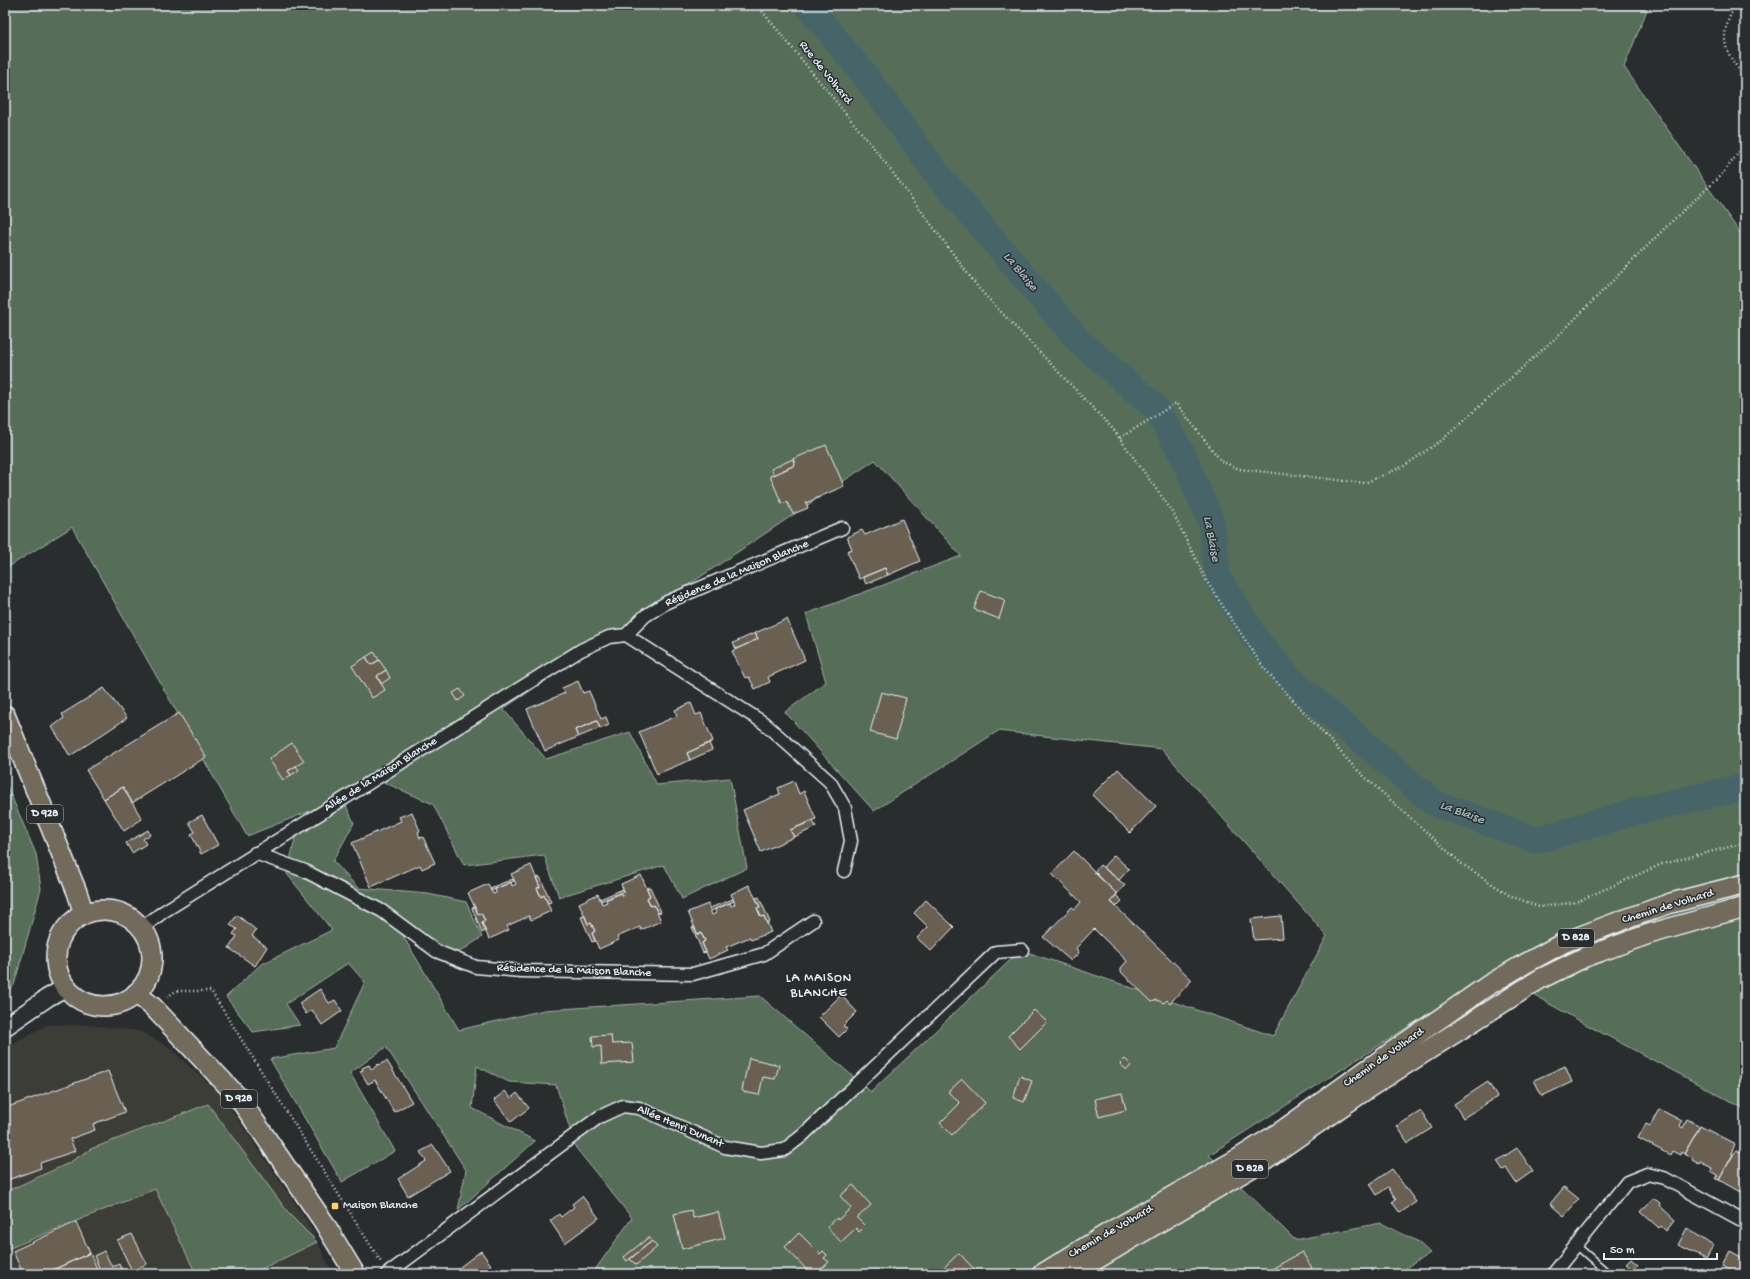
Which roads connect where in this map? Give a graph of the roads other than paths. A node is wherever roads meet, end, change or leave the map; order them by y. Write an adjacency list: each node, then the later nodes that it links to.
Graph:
1 (842, 528): 2 (street, Résidence de la Maison Blanche)
2 (626, 635): 4 (street, Allée de la Maison Blanche); 5 (street)
3 (5, 715): 8 (main road, D 928)
4 (255, 853): 9 (street, Résidence de la Maison Blanche); 10 (street, Allée de la Maison Blanche)
5 (844, 870)
6 (1745, 884): 19 (main road, Chemin de Volhard / D 828)
7 (1745, 907): 20 (main road, Chemin de Volhard / D 828)
8 (84, 914): 10 (main road); 12 (main road)
9 (813, 921)
10 (142, 928): 13 (main road)
11 (1022, 950): 18 (street, Allée Henri Dunant)
12 (66, 987): 13 (main road); 14 (street)
13 (136, 993): 17 (main road, D 928)
14 (5, 1027)
15 (1745, 1222): 16 (street)
16 (1577, 1246): 21 (street); 22 (lane)
17 (355, 1274)
18 (388, 1274)
19 (1042, 1274)
20 (1072, 1274)
21 (1553, 1274)
22 (1609, 1274)

